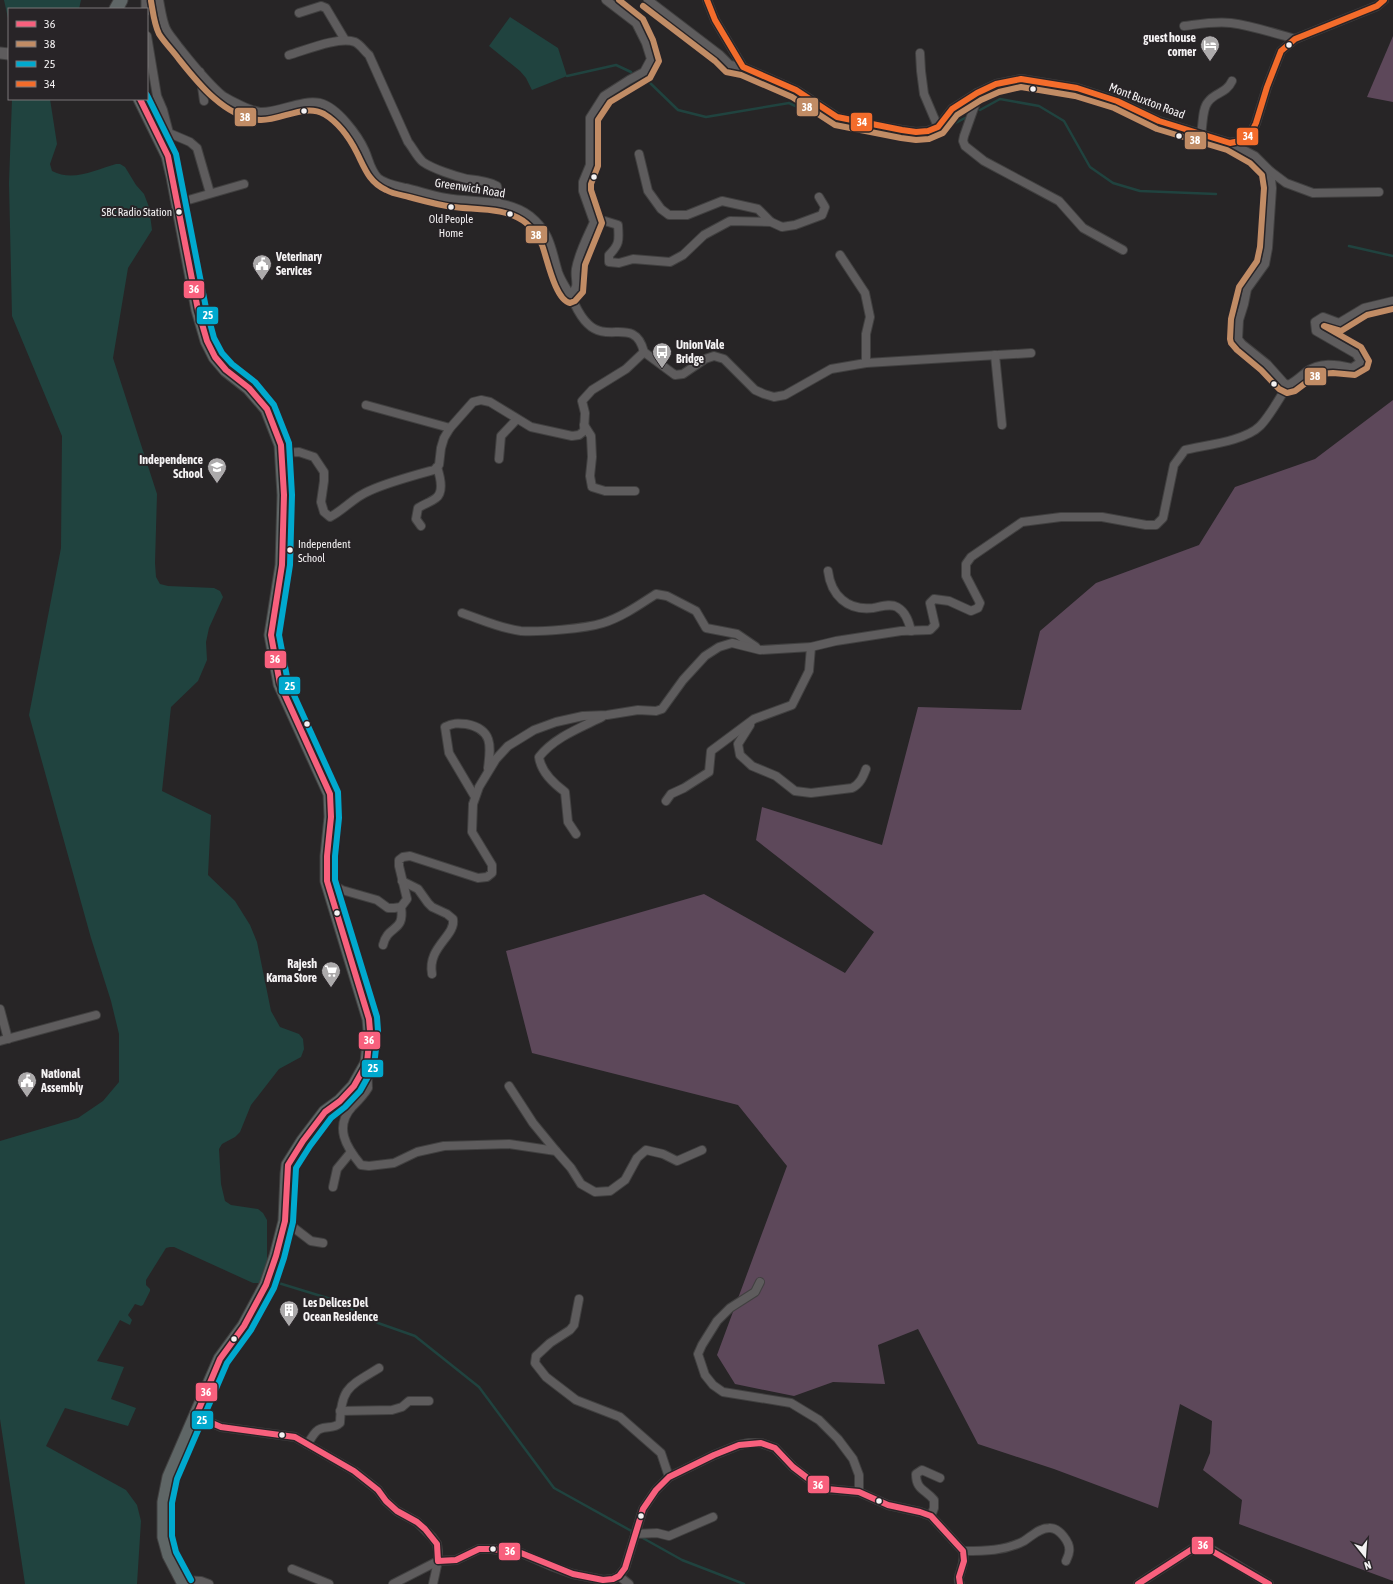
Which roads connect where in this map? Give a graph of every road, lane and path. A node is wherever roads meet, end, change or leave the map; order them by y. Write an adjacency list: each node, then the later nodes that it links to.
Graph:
1 (159, 0): 14 (street, Greenwich Road)
2 (606, 0): 30 (street)
3 (648, 0): 13 (street)
4 (707, 0): 13 (street)
5 (1384, 0): 8 (street)
6 (299, 14): 9 (street)
7 (1184, 26): 8 (street)
8 (1294, 39): 21 (street)
9 (345, 40): 12 (street); 29 (street)
10 (148, 43): 26 (street)
11 (920, 53): 19 (street)
12 (289, 55)
13 (743, 68): 19 (street)
14 (200, 72): 18 (street); 29 (street, Greenwich Road)
15 (1232, 81): 20 (street)
16 (977, 93): 19 (street, Mont Buxton Road); 20 (street, Mont Buxton Road); 32 (street)
17 (140, 100): 28 (main road)
18 (204, 101)
19 (938, 127)
20 (1201, 134): 21 (street, Mont Buxton Road)
21 (1230, 143): 23 (street, Mont Buxton Road)
22 (639, 154): 31 (street)
23 (1270, 171): 25 (street, Mont Buxton Road); 40 (street)
24 (244, 184): 26 (street)
25 (1378, 192)
26 (210, 193): 28 (street)
27 (819, 197): 31 (street)
28 (178, 203): 46 (main road)
29 (497, 203): 34 (street, Greenwich Road)
30 (594, 222): 31 (street); 34 (street)
31 (771, 222)
32 (1123, 250)
33 (840, 255): 39 (street)
34 (570, 295): 36 (street, Greenwich Road)
35 (1393, 301): 40 (street)
36 (644, 352): 39 (street, Greenwich Road); 43 (street)
37 (1031, 353): 38 (street)
38 (995, 355): 39 (street); 44 (street)
39 (866, 363)
40 (1288, 385): 53 (street)
41 (366, 405): 45 (street)
42 (517, 419): 43 (street); 45 (street); 47 (street)
43 (584, 425): 49 (street)
44 (1002, 425)
45 (450, 428): 48 (street)
46 (282, 453): 48 (street); 63 (main road)
47 (499, 459)
48 (437, 467): 50 (street)
49 (635, 491)
50 (421, 526)
51 (828, 571): 53 (street)
52 (462, 613): 55 (street)
53 (911, 631): 54 (street)
54 (811, 647): 55 (street); 57 (street)
55 (760, 650): 56 (street)
56 (607, 715): 59 (street); 62 (street)
57 (754, 719): 58 (street); 61 (street)
58 (866, 768)
59 (487, 772): 60 (street); 60 (street)
60 (475, 797): 64 (street)
61 (666, 801)
62 (576, 834)
63 (327, 881): 65 (street); 71 (main road)
64 (402, 881): 65 (street); 67 (street)
65 (401, 907): 66 (street)
66 (383, 945)
67 (432, 974)
68 (0, 1009): 70 (street)
69 (96, 1015): 70 (street)
70 (4, 1040)
71 (367, 1063): 75 (street); 77 (main road)
72 (509, 1086): 74 (street)
73 (702, 1150): 74 (street)
74 (556, 1151): 75 (street)
75 (351, 1152): 76 (street)
76 (333, 1187)
77 (285, 1221): 78 (street); 84 (main road)
78 (323, 1243)
79 (760, 1282): 88 (street)
80 (579, 1298): 86 (street)
81 (379, 1368): 83 (street)
82 (429, 1400): 83 (street)
83 (340, 1411): 85 (street)
84 (196, 1416): 85 (street); 97 (main road)
85 (307, 1444): 94 (street)
86 (669, 1477): 88 (street); 91 (street)
87 (940, 1478): 89 (street)
88 (860, 1492): 89 (street)
89 (931, 1516): 92 (street)
90 (712, 1517): 91 (street)
91 (634, 1534): 96 (street)
92 (964, 1551): 93 (street); 103 (street)
93 (1066, 1560)
94 (438, 1561): 96 (street); 100 (street); 101 (street)
95 (292, 1569): 99 (street)
96 (619, 1576): 102 (street)
97 (183, 1582): 98 (street)
98 (209, 1584)
99 (329, 1584)
100 (393, 1584)
101 (433, 1584)
102 (629, 1584)
103 (960, 1584)
104 (1138, 1584): 105 (street)
105 (1269, 1584)

